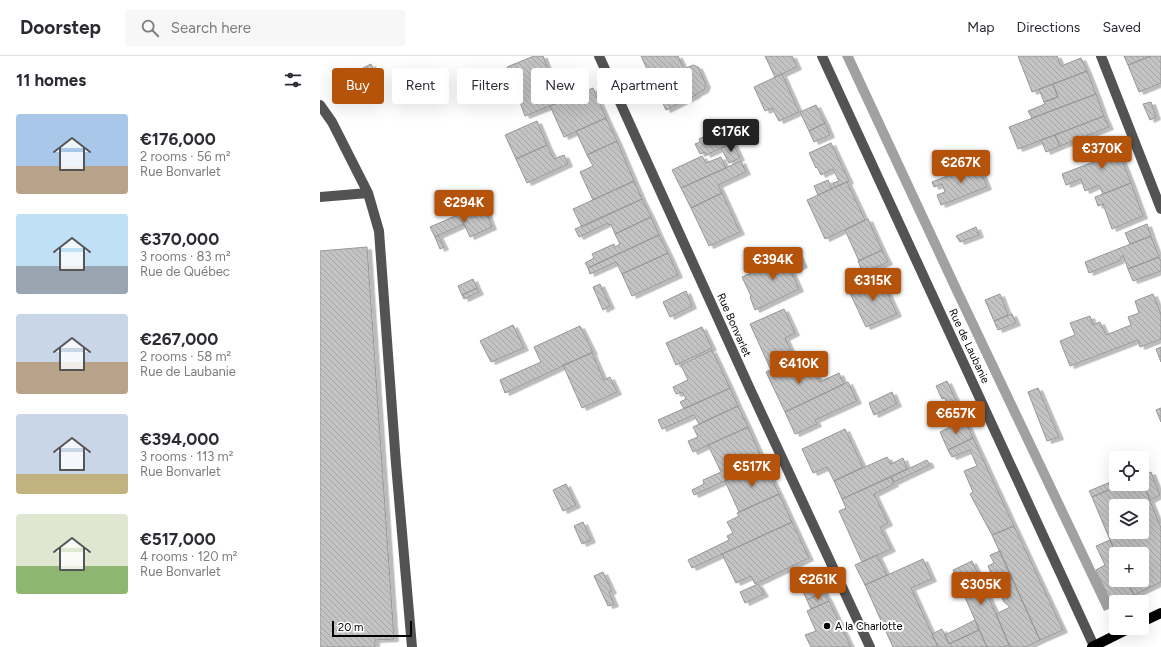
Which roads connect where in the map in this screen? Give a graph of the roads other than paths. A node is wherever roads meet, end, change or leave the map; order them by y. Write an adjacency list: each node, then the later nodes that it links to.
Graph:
1 (599, 56): 13 (street, Rue Bonvarlet)
2 (822, 56): 11 (street, Rue de Laubanie)
3 (1101, 56): 7 (street)
4 (320, 105): 5 (street)
5 (368, 193): 6 (street); 12 (street)
6 (320, 197)
7 (1161, 209)
8 (1161, 613): 9 (main road)
9 (1149, 619)
10 (1116, 635): 11 (main road)
11 (1093, 646)
12 (412, 647)
13 (870, 647)

